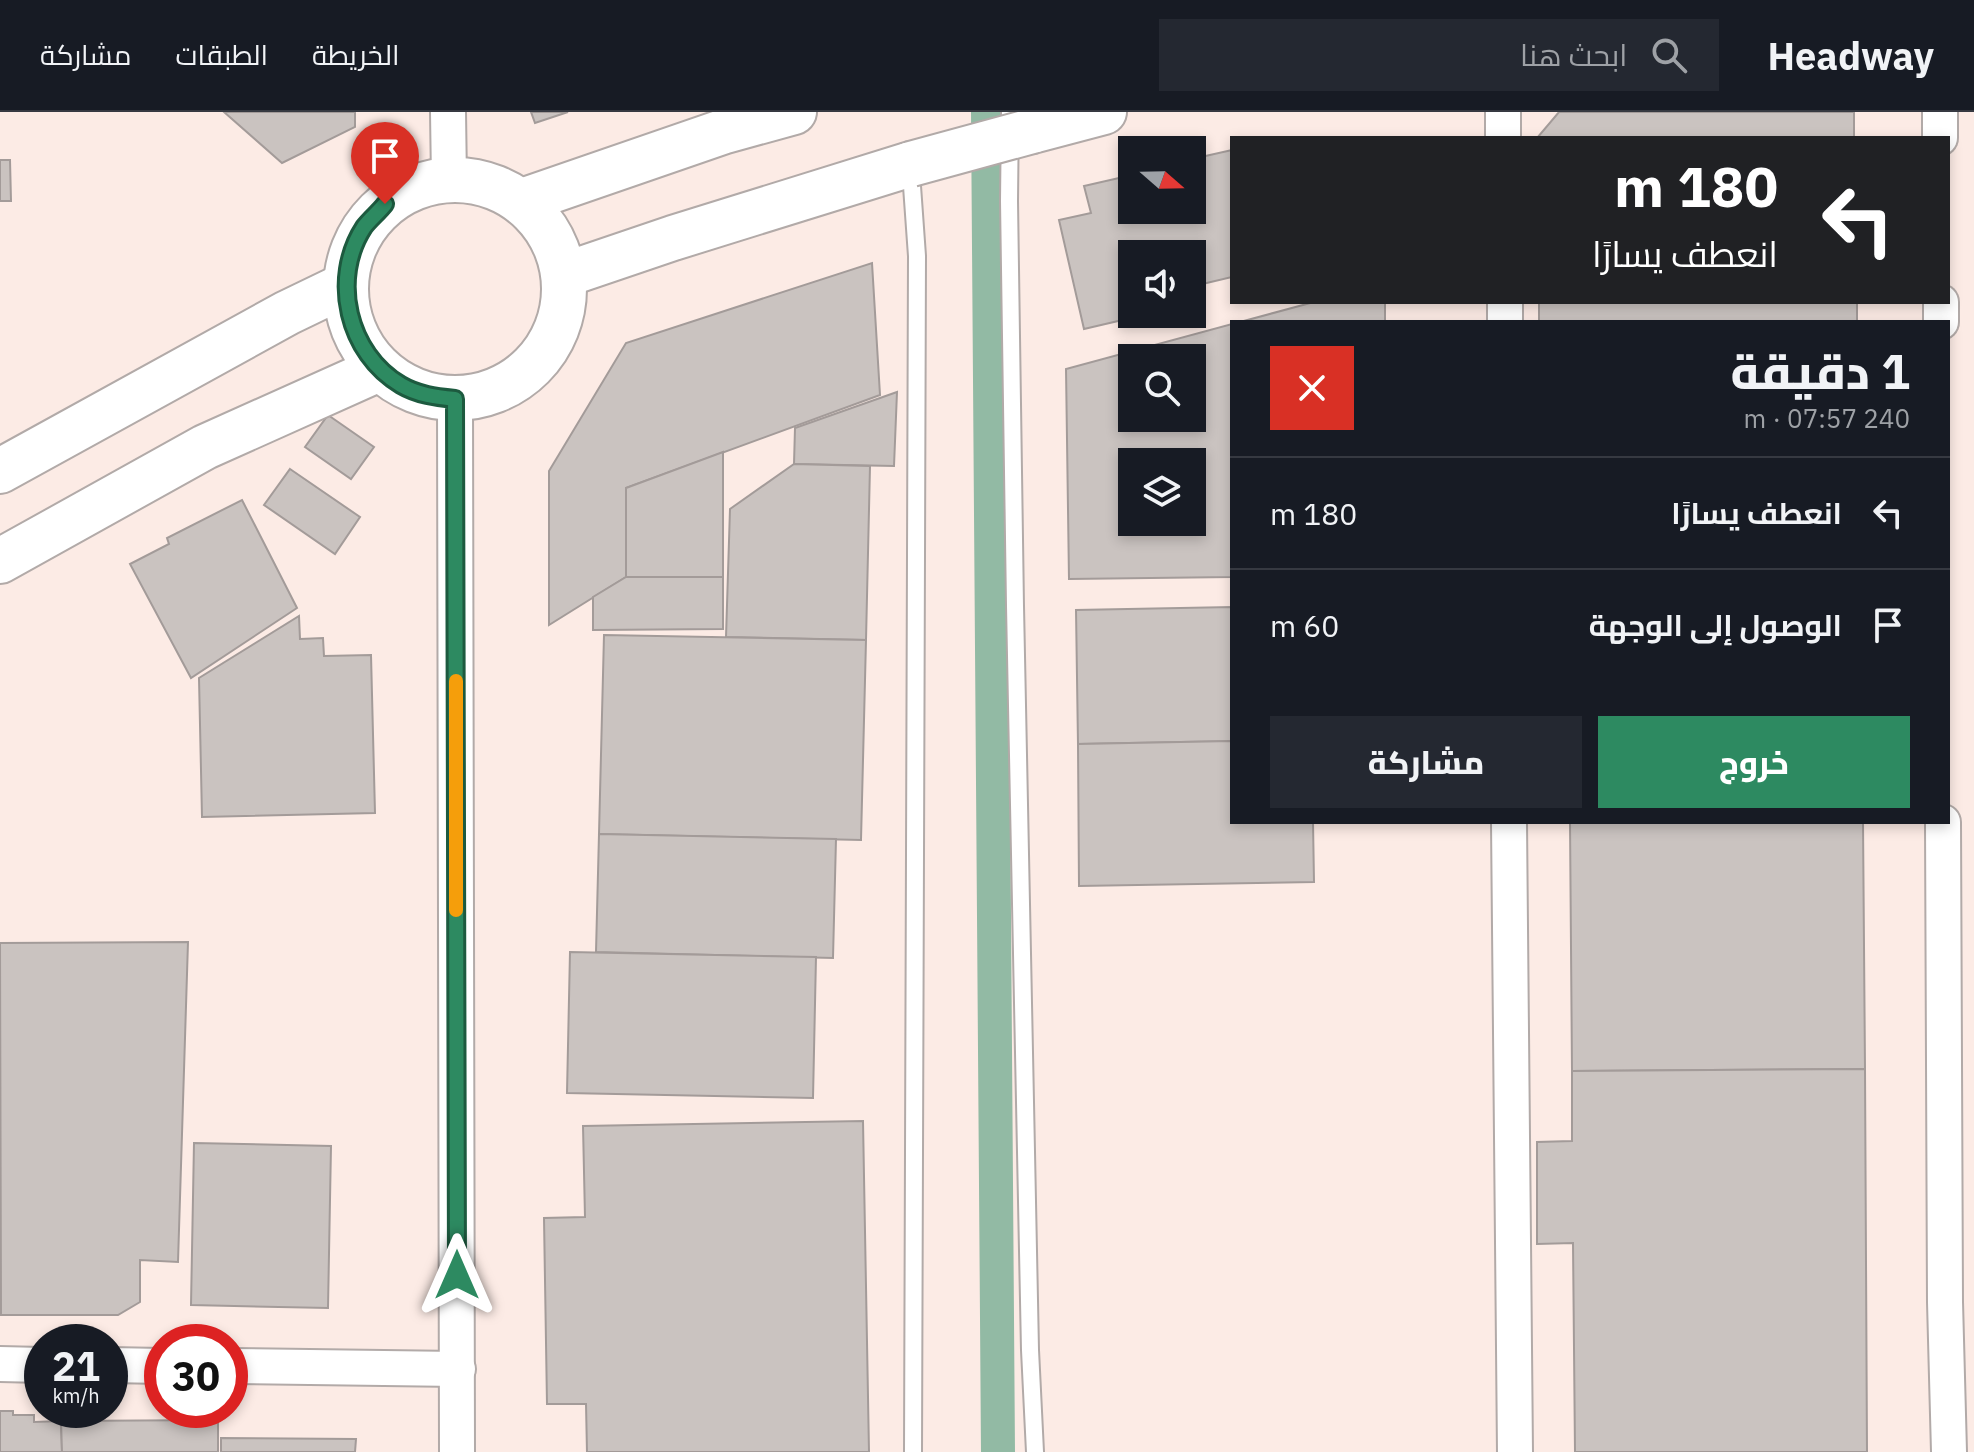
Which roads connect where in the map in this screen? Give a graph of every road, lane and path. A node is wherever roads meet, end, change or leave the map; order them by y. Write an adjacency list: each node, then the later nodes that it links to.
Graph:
1 (448, 112): 10 (street)
2 (794, 112): 11 (street)
3 (1104, 112): 6 (street)
4 (1503, 112): 7 (street)
5 (1940, 112): 8 (street)
6 (1021, 121): 9 (street, bridge); 26 (lane)
7 (1503, 136)
8 (1940, 136)
9 (912, 175): 12 (street); 25 (lane)
10 (449, 180): 11 (street); 13 (street)
11 (522, 201): 12 (street)
12 (564, 275): 15 (street)
13 (345, 285): 14 (street); 16 (street)
14 (379, 369): 15 (street); 17 (street)
15 (455, 399): 23 (street)
16 (0, 471)
17 (0, 561)
18 (1509, 824): 27 (street)
19 (1943, 824): 28 (street)
20 (0, 1364): 21 (street)
21 (24, 1365)
22 (248, 1366): 23 (street)
23 (458, 1369): 24 (street)
24 (457, 1452)
25 (913, 1452)
26 (1035, 1452)
27 (1515, 1452)
28 (1949, 1452)

